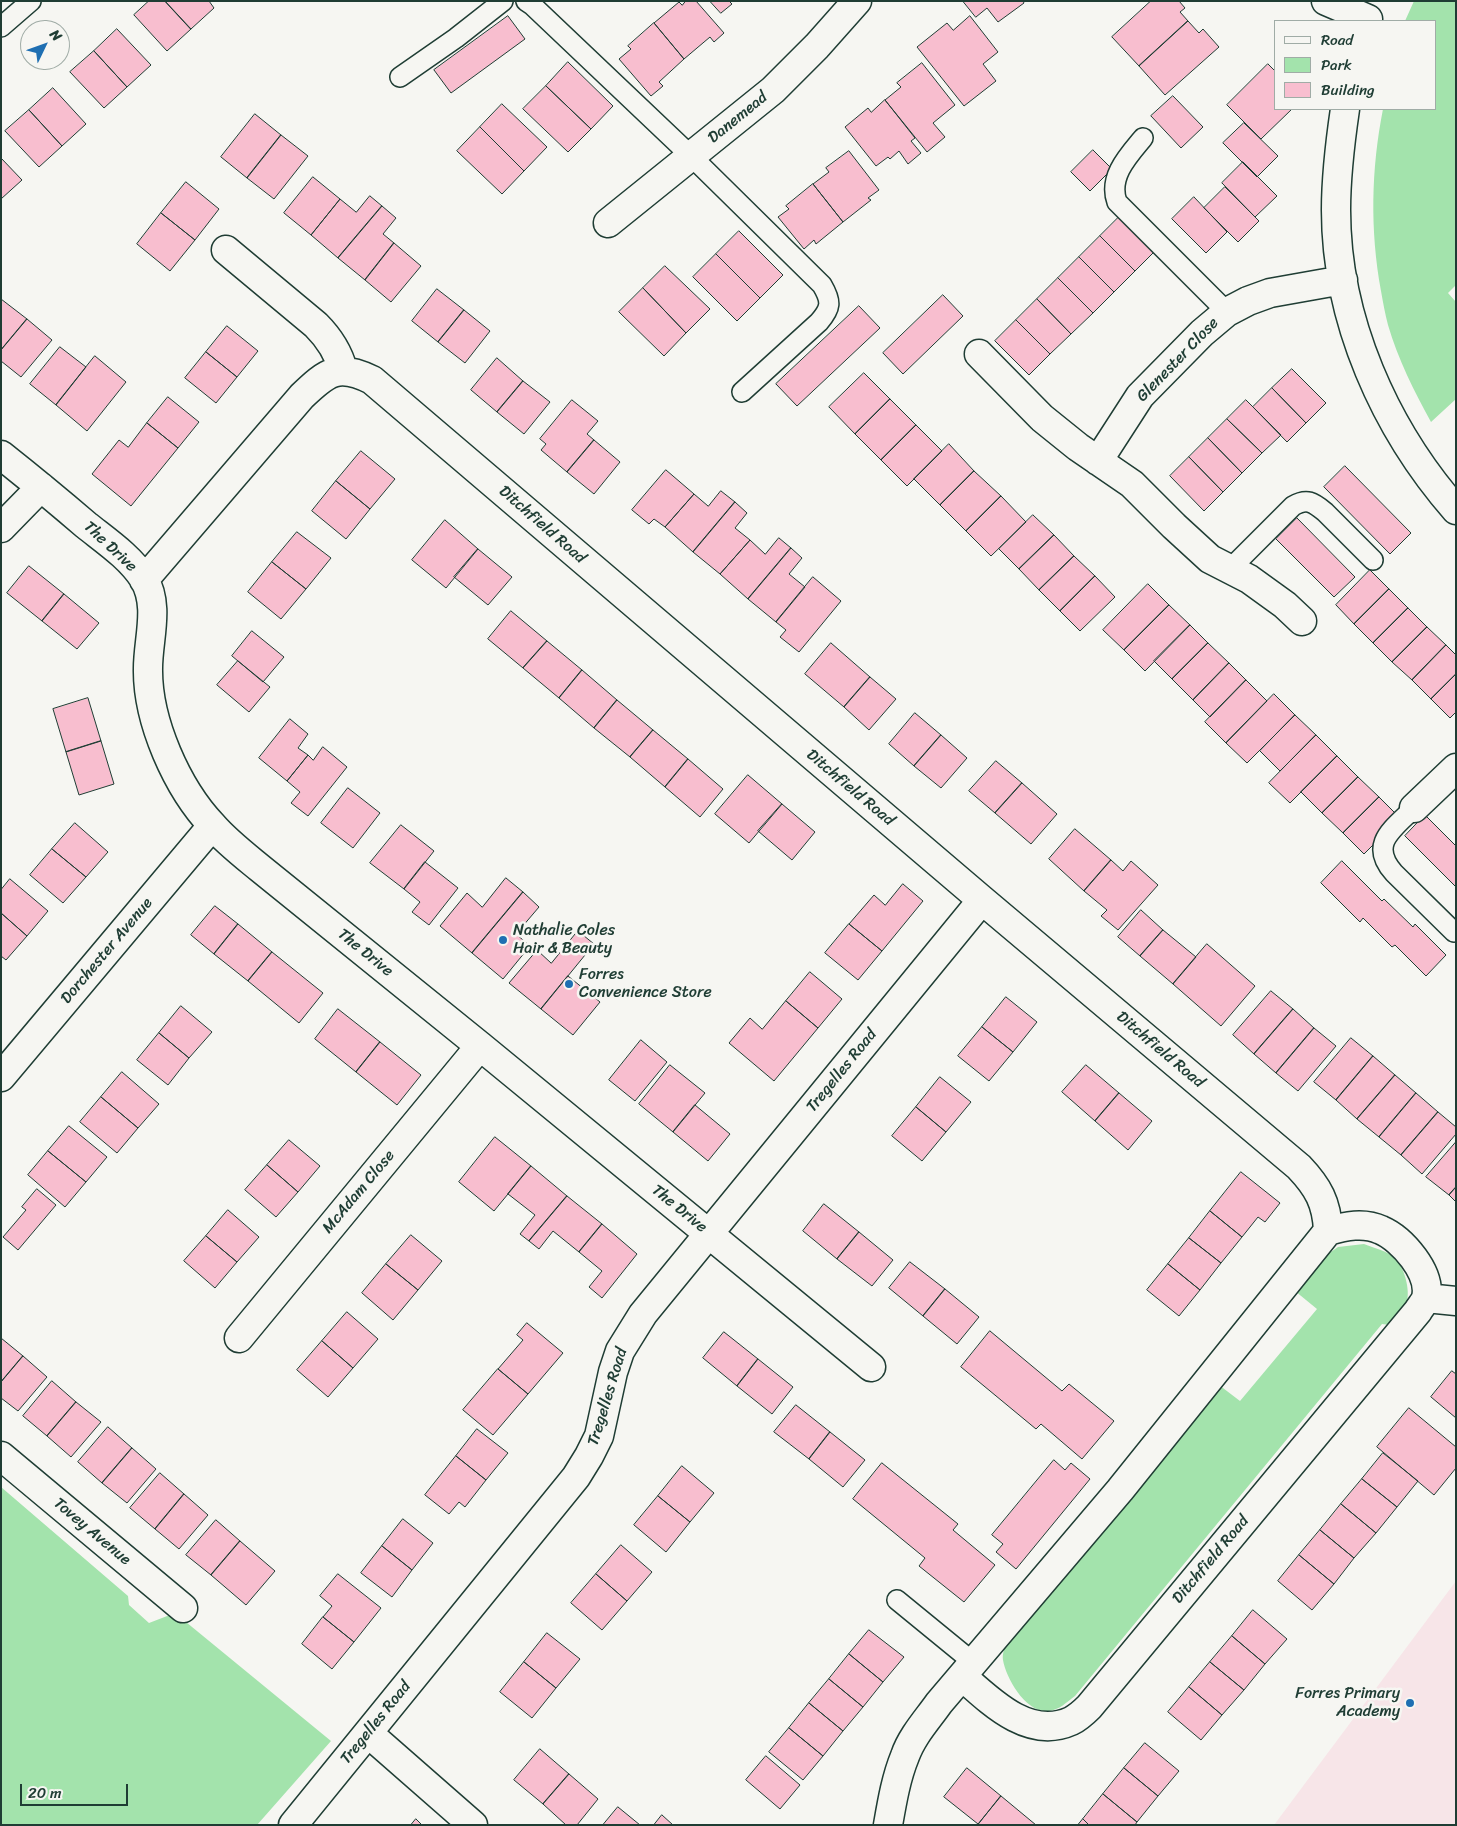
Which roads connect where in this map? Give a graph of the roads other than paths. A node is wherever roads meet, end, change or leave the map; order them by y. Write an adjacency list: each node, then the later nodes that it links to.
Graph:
1 (31, 1): 7 (lane)
2 (503, 1): 8 (lane)
3 (526, 1): 11 (lane)
4 (857, 1): 11 (street, Danemead)
5 (1326, 1): 6 (street)
6 (1371, 14)
7 (1, 27)
8 (400, 77)
9 (1345, 110): 14 (street)
10 (1143, 138): 15 (lane)
11 (691, 156): 12 (street, Danemead); 18 (lane)
12 (608, 223)
13 (226, 250): 17 (street)
14 (1343, 280): 15 (street, Glenester Close); 22 (street)
15 (1227, 312): 20 (street, Glenester Close)
16 (979, 354): 20 (street)
17 (343, 370): 26 (street); 31 (street, Ditchfield Road)
18 (742, 392)
19 (1, 455): 21 (street, The Drive)
20 (1098, 461): 25 (street)
21 (41, 487): 23 (street); 26 (street, The Drive)
22 (1456, 510)
23 (1, 528)
24 (1373, 560): 25 (lane)
25 (1230, 569): 27 (street)
26 (144, 580): 30 (street, The Drive)
27 (1302, 621)
28 (1456, 768): 29 (street)
29 (1414, 808): 32 (lane)
30 (212, 826): 33 (street, The Drive); 34 (street, Dorchester Avenue)
31 (982, 900): 35 (street, Ditchfield Road); 36 (street, Tregelles Road)
32 (1454, 932)
33 (480, 1046): 36 (street, The Drive); 39 (street, McAdam Close)
34 (1, 1077)
35 (1328, 1232): 37 (street); 44 (street)
36 (708, 1233): 40 (street, The Drive); 45 (street, Tregelles Road)
37 (1426, 1298): 38 (street); 44 (street, Ditchfield Road)
38 (1456, 1300)
39 (239, 1338)
40 (870, 1367)
41 (1, 1456): 43 (street, Tovey Avenue)
42 (897, 1600): 44 (lane)
43 (183, 1608)
44 (968, 1670): 48 (street)
45 (368, 1733): 46 (street, Tregelles Road); 47 (street)
46 (293, 1825)
47 (473, 1825)
48 (888, 1825)

